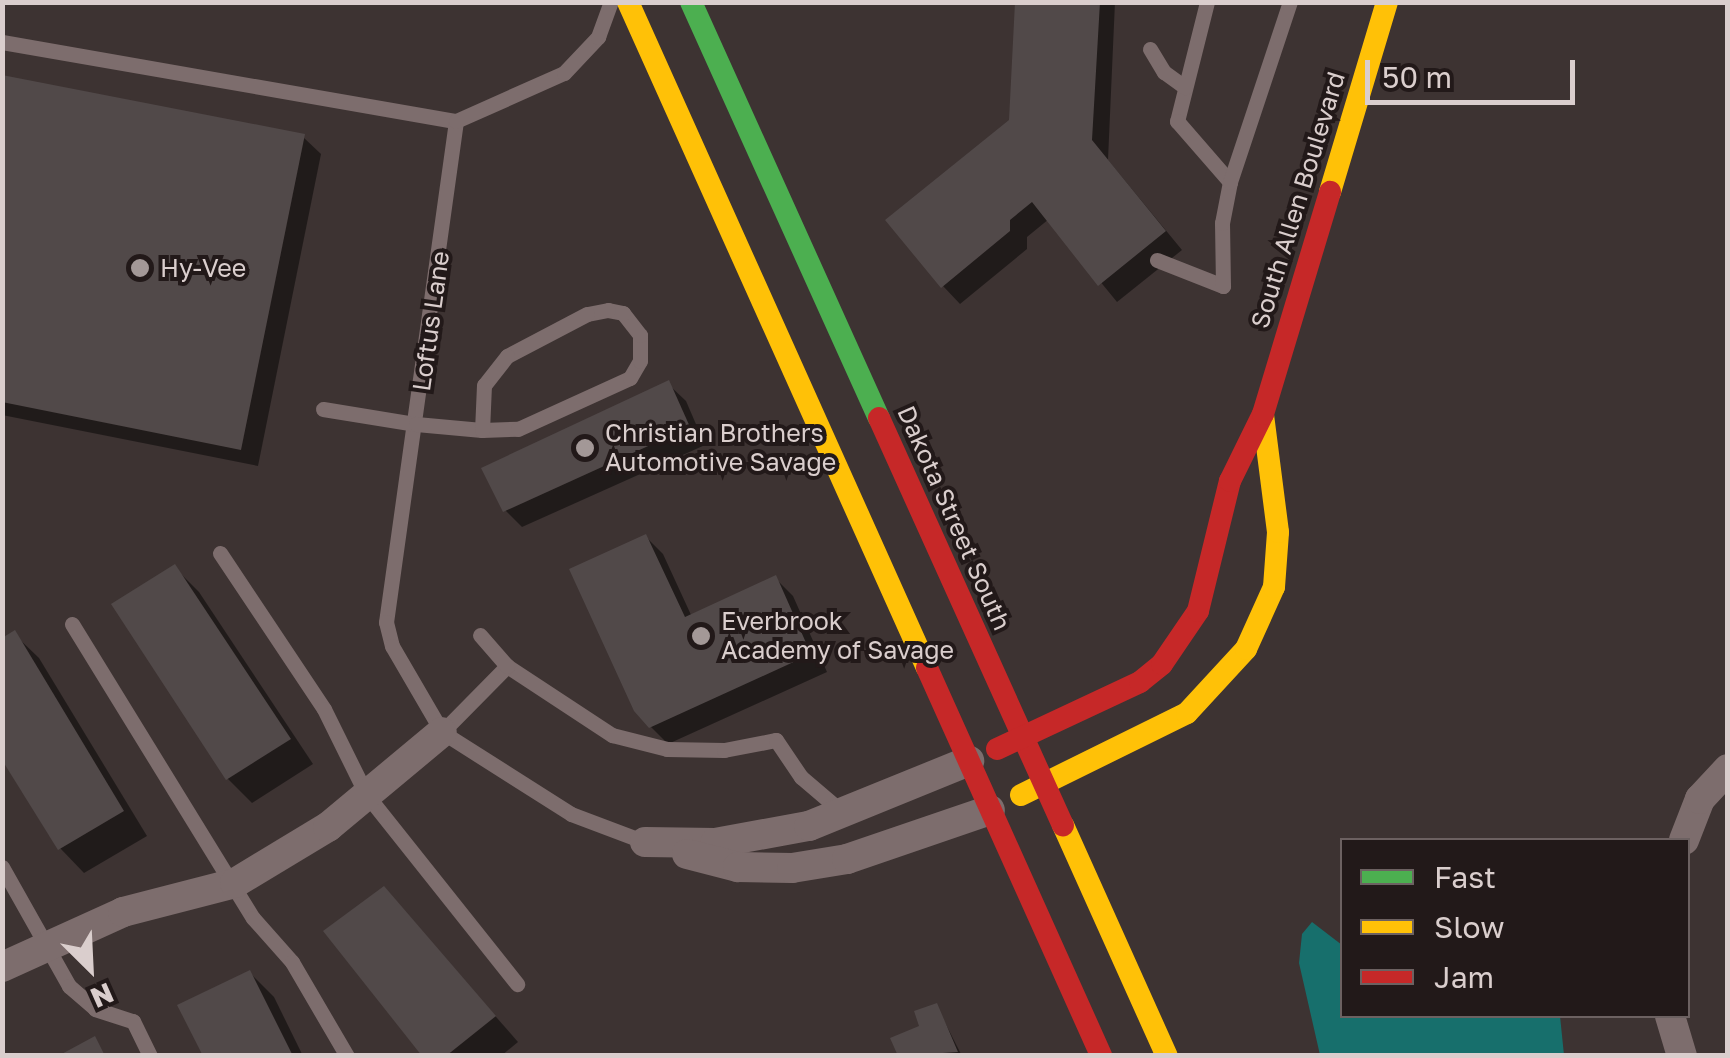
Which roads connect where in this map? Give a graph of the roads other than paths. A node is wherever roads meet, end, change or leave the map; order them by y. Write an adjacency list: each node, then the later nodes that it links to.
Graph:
1 (611, 2): 10 (lane)
2 (628, 2): 23 (main road)
3 (691, 2): 22 (main road, Dakota Street South)
4 (1207, 2): 9 (lane)
5 (1290, 2): 11 (lane)
6 (1387, 2): 14 (main road, South Allen Boulevard)
7 (2, 42): 10 (lane)
8 (1150, 48): 9 (lane)
9 (1185, 87): 11 (lane)
10 (456, 121): 15 (lane, Loftus Lane)
11 (1230, 182): 12 (lane)
12 (1158, 260)
13 (323, 409): 15 (lane)
14 (1263, 414): 22 (main road, South Allen Boulevard); 25 (main road, South Allen Boulevard)
15 (416, 424): 16 (lane); 21 (lane, Loftus Lane)
16 (482, 430): 16 (lane)
17 (220, 552): 26 (lane)
18 (72, 624): 32 (lane)
19 (480, 635): 20 (lane)
20 (508, 666): 21 (lane); 28 (lane)
21 (442, 732): 26 (street); 30 (lane, Loftus Lane)
22 (1024, 738): 23 (main road, South Allen Boulevard); 25 (main road, Dakota Street South)
23 (969, 761): 27 (main road); 28 (street, Loftus Lane)
24 (1728, 769): 29 (street)
25 (1044, 785): 27 (main road, South Allen Boulevard); 40 (main road, Dakota Street South)
26 (366, 794): 32 (street); 35 (lane)
27 (990, 810): 30 (street, Loftus Lane); 39 (main road)
28 (842, 812): 30 (street, Loftus Lane)
29 (1685, 838)
30 (660, 846)
31 (2, 867): 33 (lane)
32 (235, 883): 33 (street); 38 (lane)
33 (46, 943): 34 (street); 37 (lane)
34 (2, 967)
35 (517, 984)
36 (1671, 1018): 41 (street)
37 (150, 1056)
38 (346, 1056)
39 (1101, 1056)
40 (1167, 1056)
41 (1682, 1056)

